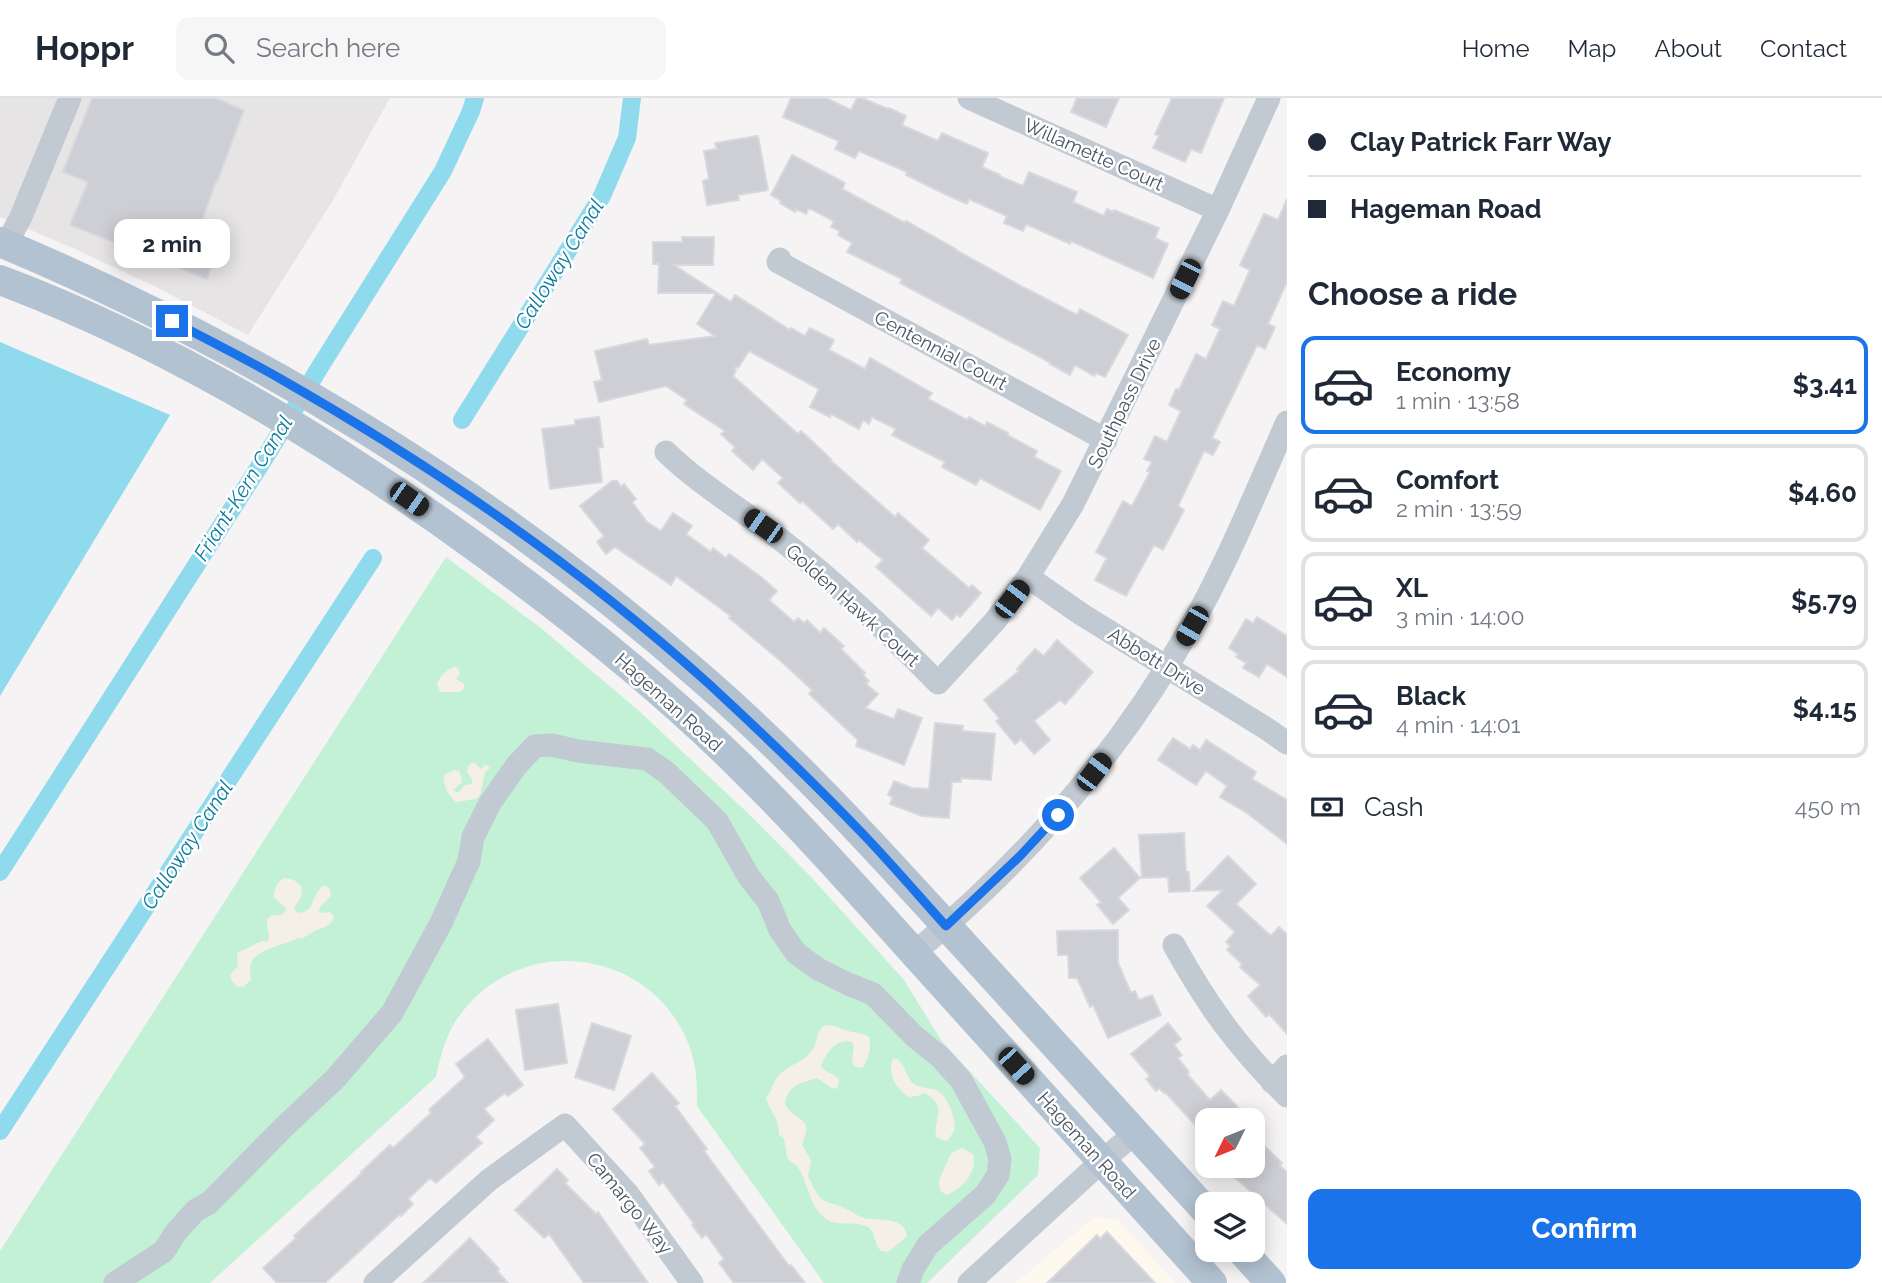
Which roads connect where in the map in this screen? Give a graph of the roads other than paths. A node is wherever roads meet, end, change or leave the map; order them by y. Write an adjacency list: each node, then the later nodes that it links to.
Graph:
1 (71, 98): 6 (street)
2 (969, 98): 4 (street, Willamette Court)
3 (1269, 98): 5 (street, Southpass Drive)
4 (1013, 107): 5 (street, Willamette Court)
5 (1219, 210): 10 (street, Southpass Drive)
6 (2, 245): 16 (main road, Hageman Road)
7 (780, 259): 10 (street, Centennial Court)
8 (0, 280): 18 (main road, Hageman Road)
9 (1287, 422): 13 (street)
10 (1106, 440): 12 (street, Southpass Drive)
11 (667, 452): 14 (street, Golden Hawk Court)
12 (1028, 577): 13 (street, Abbott Drive); 14 (street, Southpass Drive)
13 (1167, 667): 15 (street, Abbott Drive); 16 (street)
14 (938, 683)
15 (1287, 743)
16 (946, 926): 18 (street); 20 (main road, Hageman Road)
17 (1174, 945): 19 (street)
18 (914, 953): 21 (main road, Hageman Road)
19 (1282, 1081)
20 (1135, 1133): 21 (street); 22 (main road, Hageman Road)
21 (1102, 1161): 28 (street); 29 (main road, Hageman Road)
22 (1195, 1199)
23 (1252, 1262): 30 (main road)
24 (382, 1280): 26 (street, Camargo Way)
25 (115, 1283): 27 (street)
26 (692, 1283)
27 (908, 1283)
28 (969, 1283)
29 (1212, 1283)
30 (1271, 1283)

